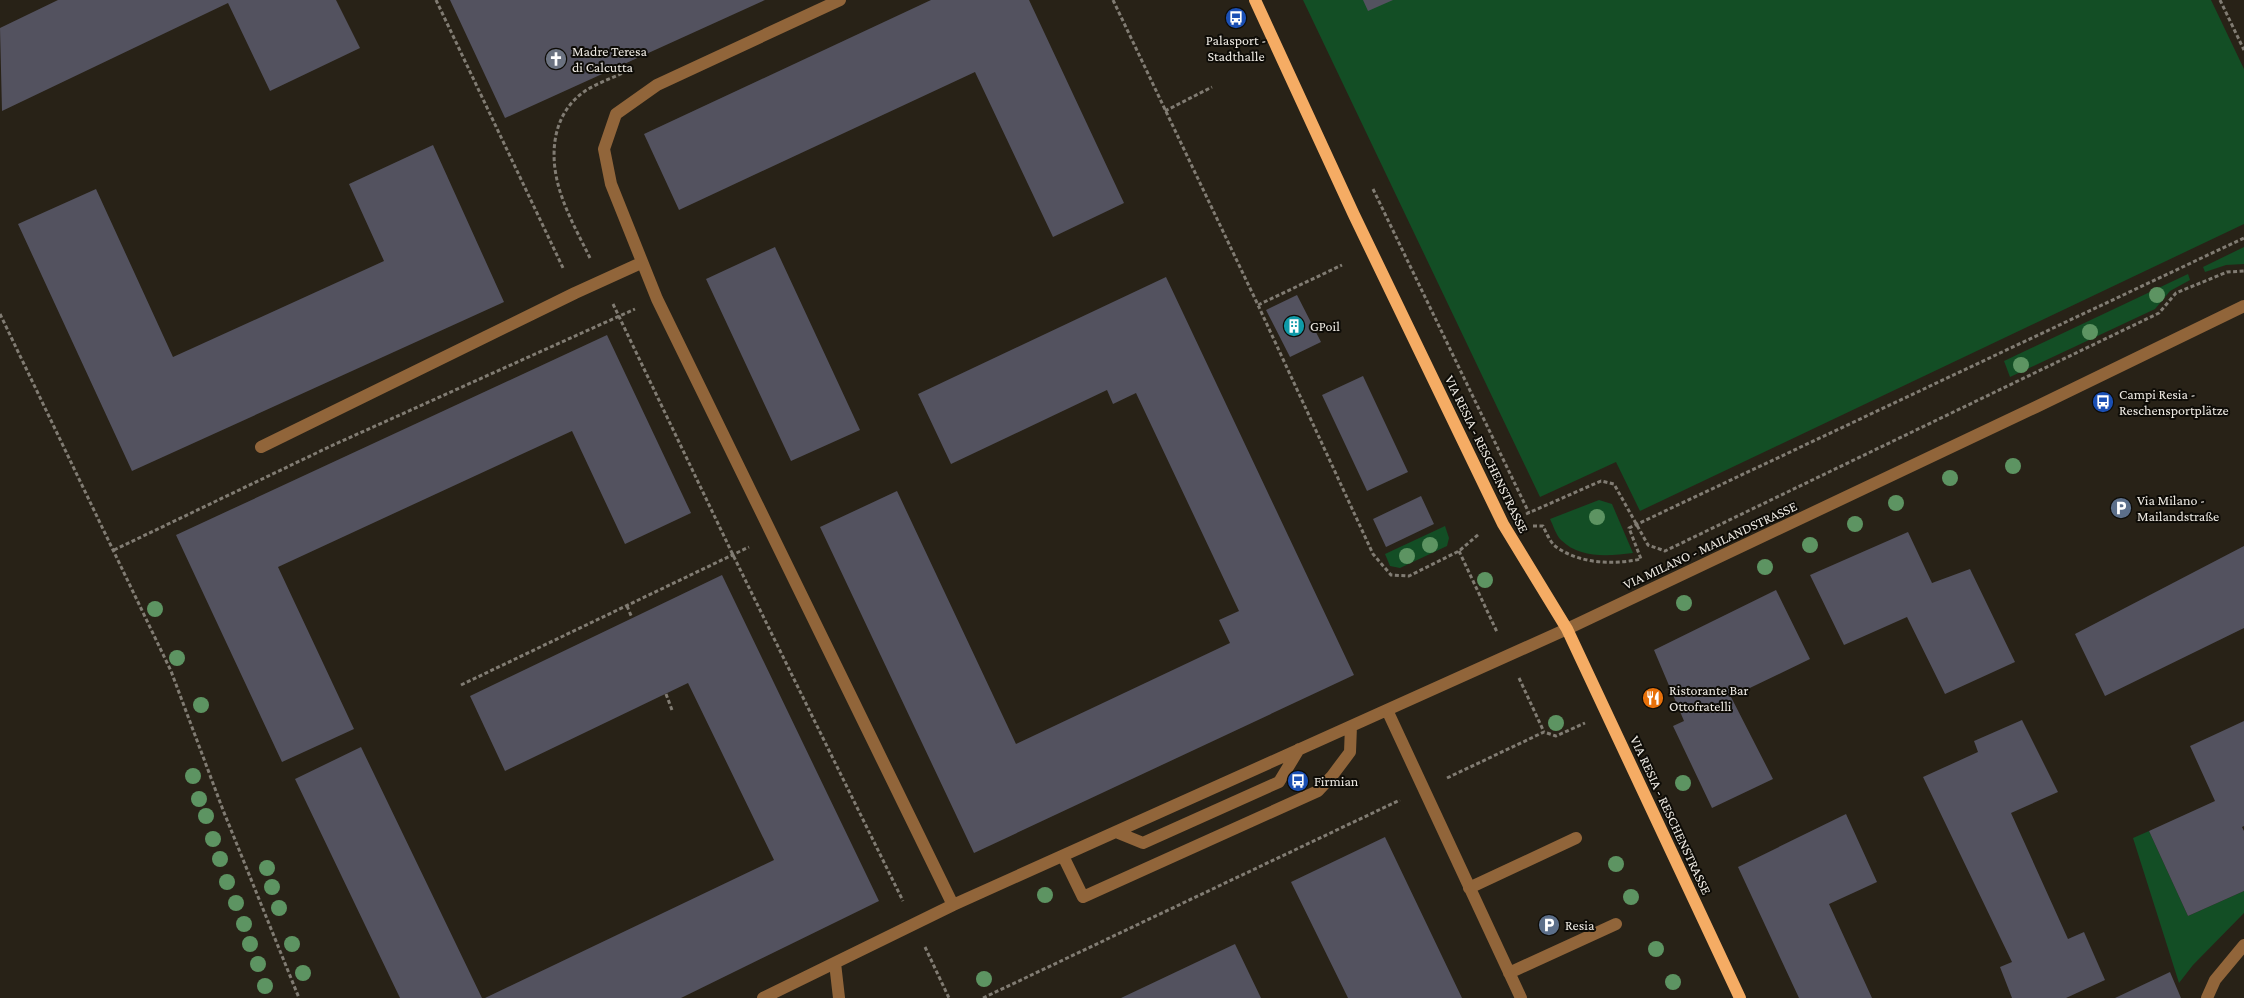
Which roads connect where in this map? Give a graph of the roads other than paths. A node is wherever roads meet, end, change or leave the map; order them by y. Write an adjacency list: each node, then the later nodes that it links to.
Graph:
1 (840, 0): 3 (street)
2 (1255, 0): 6 (main road, VIA RESIA - RESCHENSTRASSE)
3 (641, 263): 5 (street); 14 (street)
4 (2244, 306): 6 (street, VIA MILANO - MAILANDSTRASSE)
5 (260, 447)
6 (1568, 629): 7 (street, VIA MILANO - MAILANDSTRASSE); 22 (main road, VIA RESIA - RESCHENSTRASSE)
7 (1387, 710): 8 (street, VIA MILANO - MAILANDSTRASSE); 13 (street)
8 (1351, 726): 9 (street, VIA MILANO - MAILANDSTRASSE); 12 (street)
9 (1299, 749): 10 (street, VIA MILANO - MAILANDSTRASSE); 10 (street)
10 (1116, 832): 12 (street, VIA MILANO - MAILANDSTRASSE)
11 (1576, 838): 13 (street)
12 (1063, 856): 14 (street, VIA MILANO - MAILANDSTRASSE)
13 (1469, 888): 18 (street)
14 (953, 905): 17 (street, VIA MILANO - MAILANDSTRASSE)
15 (1616, 924): 18 (street)
16 (2244, 945): 23 (street)
17 (835, 963): 19 (street, VIA MILANO - MAILANDSTRASSE); 20 (street)
18 (1509, 973): 21 (street)
19 (763, 998)
20 (839, 998)
21 (1521, 998)
22 (1740, 998)
23 (2207, 998)

